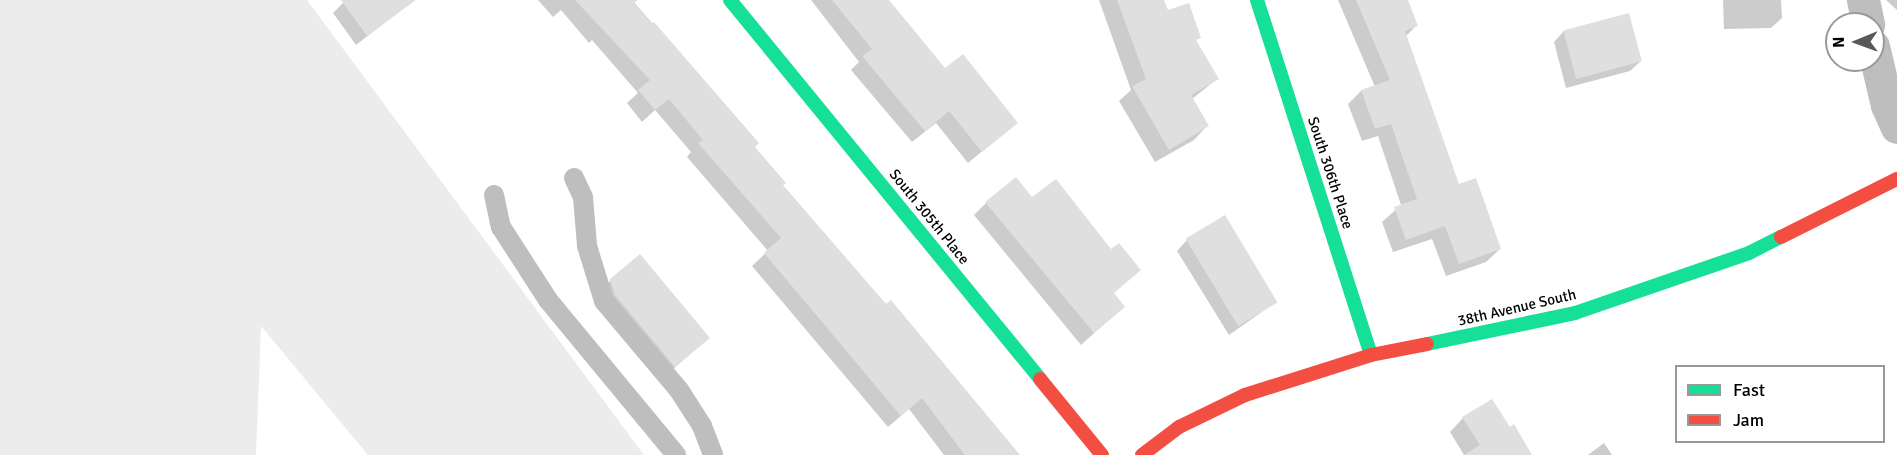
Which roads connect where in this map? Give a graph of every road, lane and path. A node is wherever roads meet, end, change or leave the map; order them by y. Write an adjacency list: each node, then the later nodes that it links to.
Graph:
1 (730, 0): 11 (street, South 305th Place)
2 (1257, 0): 8 (street, South 306th Place)
3 (1879, 72): 4 (street)
4 (1897, 127)
5 (574, 178): 10 (lane)
6 (1897, 179): 8 (street, 38th Avenue South)
7 (495, 195): 9 (lane)
8 (1371, 355): 12 (street, 38th Avenue South)
9 (676, 455)
10 (713, 455)
11 (1102, 455)
12 (1142, 455)

